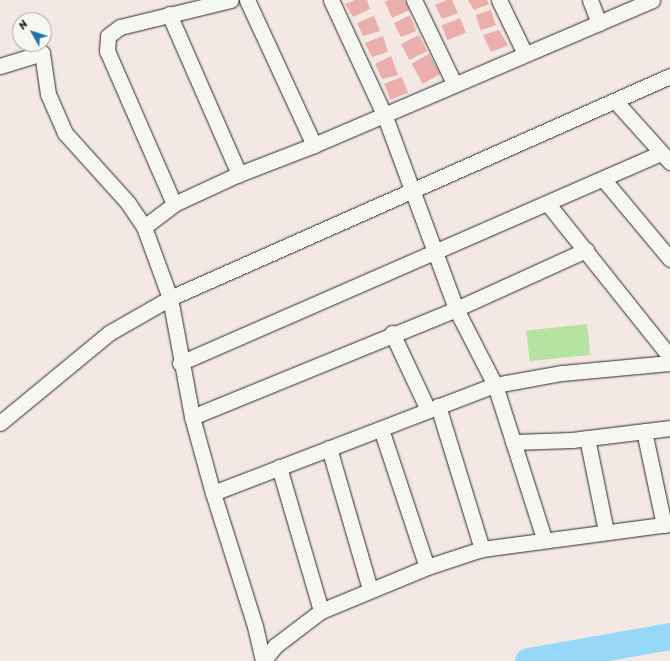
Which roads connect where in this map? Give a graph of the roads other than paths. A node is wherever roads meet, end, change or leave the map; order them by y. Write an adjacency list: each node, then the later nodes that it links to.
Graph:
1 (231, 0): 8 (street)
2 (247, 0): 16 (street)
3 (332, 0): 15 (street)
4 (414, 0): 13 (street)
5 (499, 0): 10 (street)
6 (590, 0): 9 (street)
7 (652, 0): 9 (street)
8 (169, 14): 18 (street); 21 (street)
9 (599, 23): 10 (street)
10 (525, 54): 13 (street)
11 (0, 66): 23 (street)
12 (670, 76): 14 (street)
13 (454, 83): 15 (street)
14 (616, 102): 17 (street); 20 (street)
15 (384, 114): 16 (street); 20 (street)
16 (314, 145): 18 (street)
17 (666, 158): 19 (street)
18 (239, 174): 21 (street)
19 (604, 180): 22 (street); 26 (street)
20 (412, 190): 24 (street); 27 (street)
21 (174, 204): 23 (street)
22 (548, 204): 24 (street); 25 (street)
23 (144, 227): 27 (street)
24 (435, 250): 28 (street); 31 (street)
25 (586, 250): 28 (street); 30 (street)
26 (670, 259)
27 (170, 298): 31 (street); 36 (street)
28 (456, 309): 29 (street); 33 (street)
29 (392, 333): 34 (street); 35 (street)
30 (670, 357)
31 (180, 363): 35 (street)
32 (670, 363): 33 (street)
33 (495, 385): 34 (street); 41 (street)
34 (433, 408): 38 (street); 48 (street)
35 (192, 416): 44 (street)
36 (0, 423)
37 (670, 428): 39 (street)
38 (381, 429): 42 (street); 49 (street)
39 (644, 431): 40 (street); 45 (street)
40 (587, 438): 41 (street); 46 (street)
41 (513, 442): 47 (street)
42 (329, 448): 43 (street); 50 (street)
43 (279, 467): 44 (street); 51 (street)
44 (213, 493): 52 (street)
45 (667, 524): 46 (street)
46 (606, 531): 47 (street)
47 (544, 539): 48 (street)
48 (482, 549): 49 (street)
49 (427, 567): 50 (street)
50 (370, 589): 51 (street)
51 (321, 611): 52 (street)
52 (263, 661)

